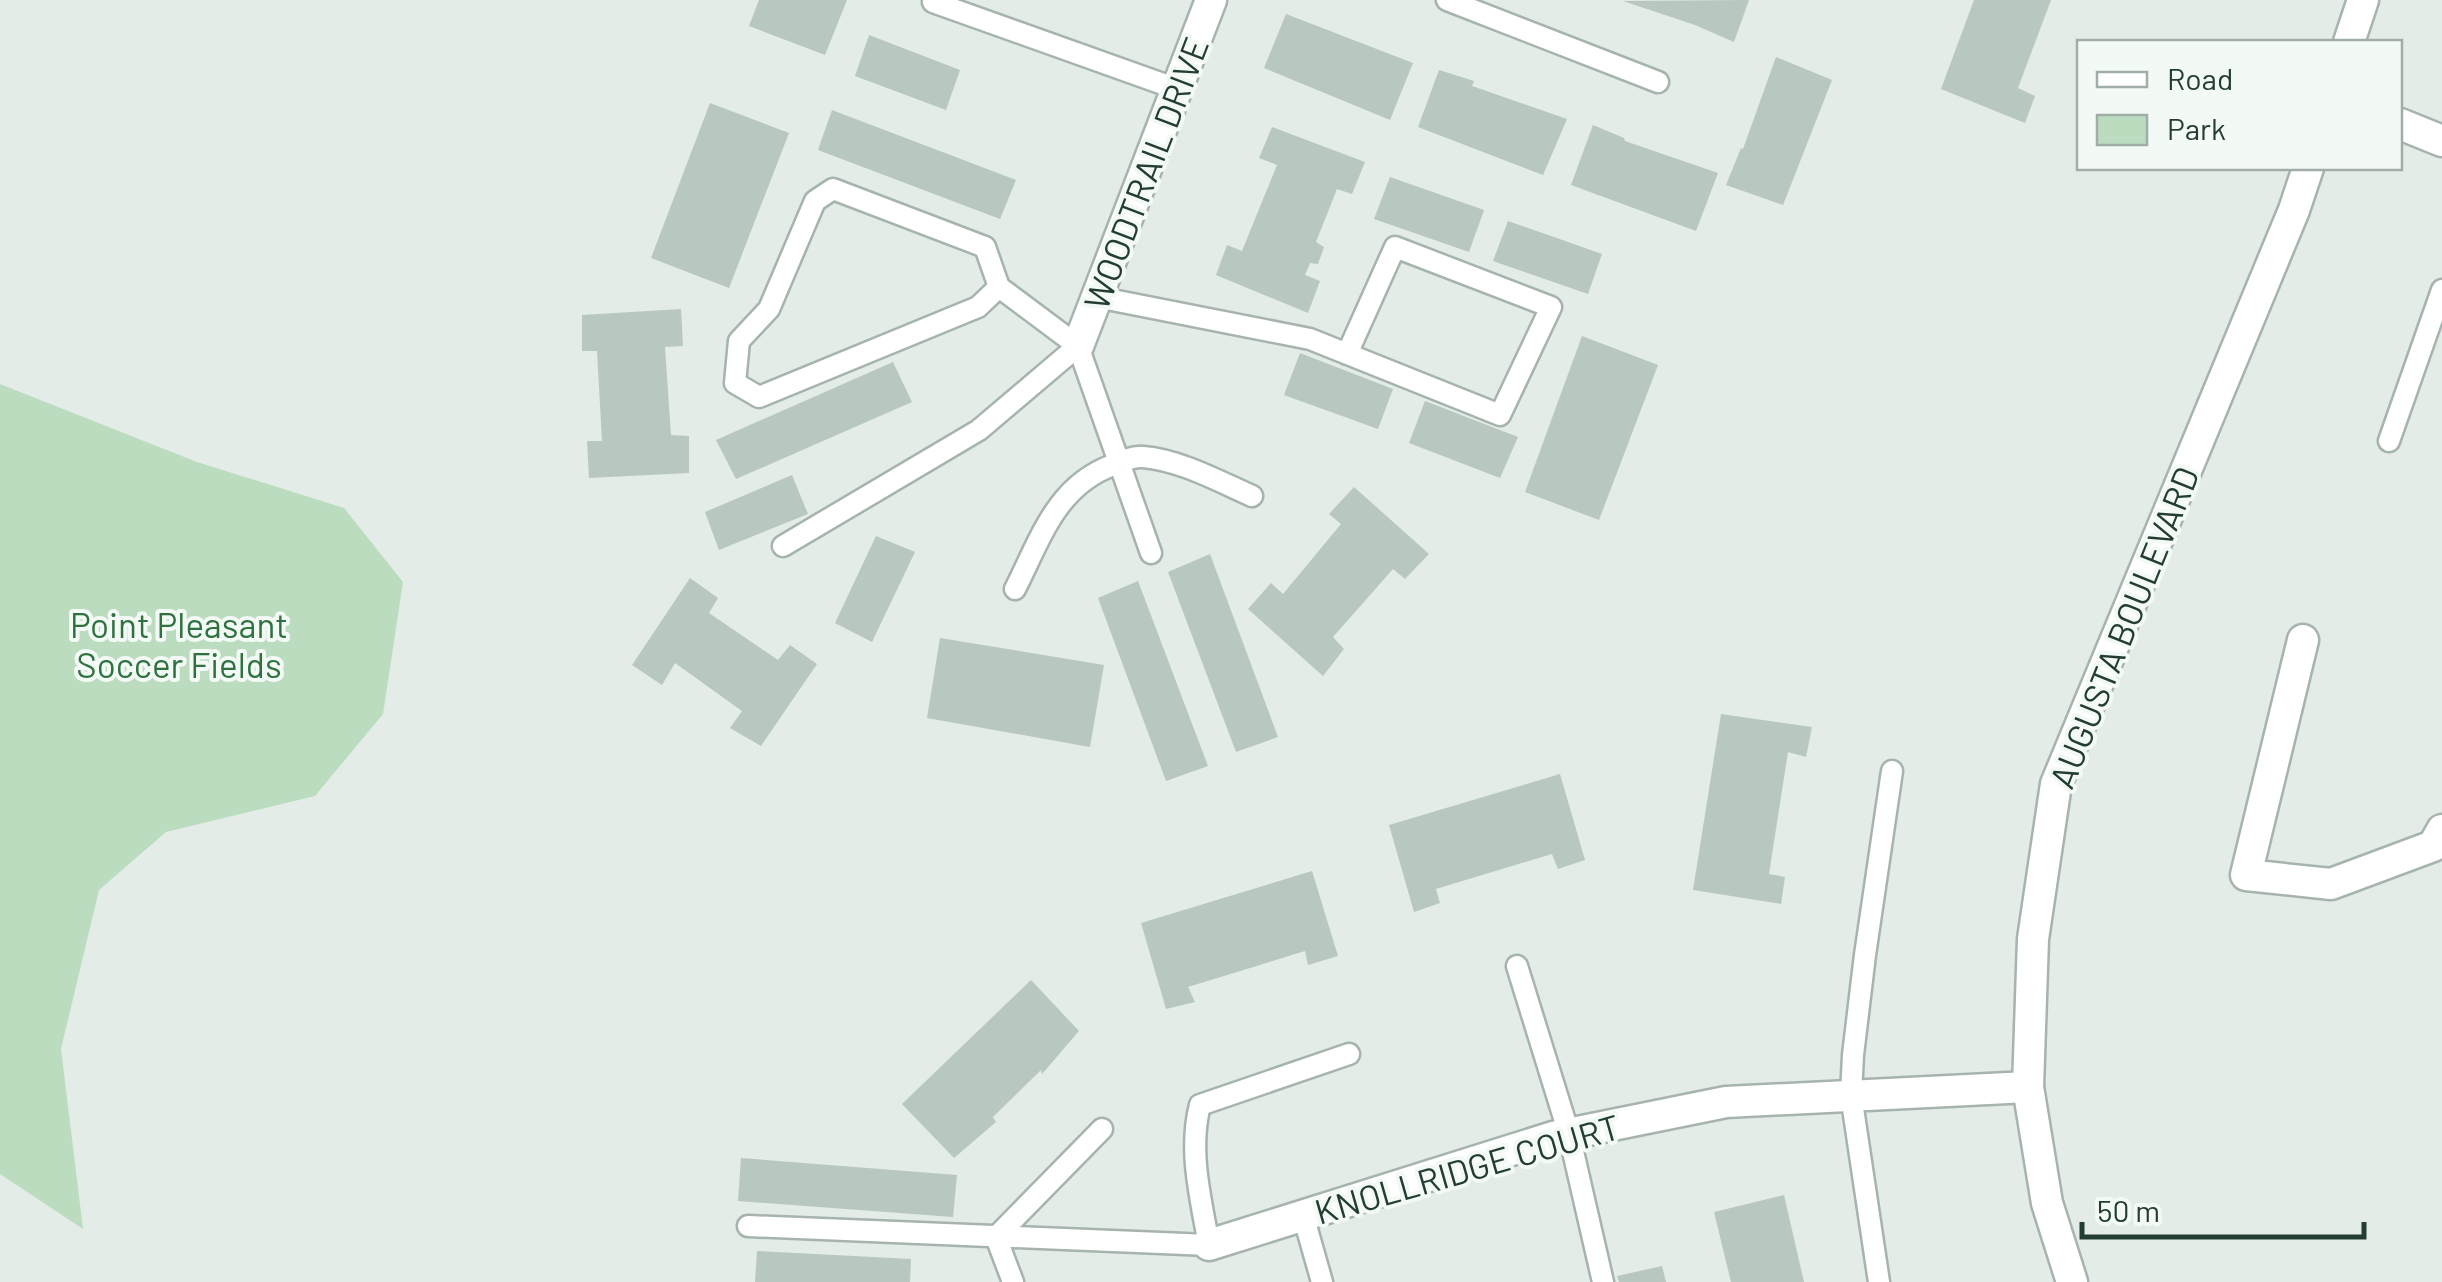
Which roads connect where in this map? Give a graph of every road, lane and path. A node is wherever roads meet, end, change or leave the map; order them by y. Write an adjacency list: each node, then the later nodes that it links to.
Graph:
1 (1211, 0): 7 (street, WOODTRAIL DRIVE)
2 (1447, 0): 6 (lane)
3 (2363, 0): 5 (street)
4 (933, 2): 7 (lane)
5 (2350, 40)
6 (1658, 82)
7 (1177, 89): 13 (street, WOODTRAIL DRIVE)
8 (2402, 125): 9 (street)
9 (2442, 142)
10 (2307, 170): 27 (street, AUGUSTA BOULEVARD)
11 (1000, 287): 11 (lane); 14 (lane)
12 (2442, 290): 16 (lane)
13 (1097, 297): 14 (street, WOODTRAIL DRIVE); 15 (lane)
14 (1078, 346): 17 (lane); 19 (lane)
15 (1347, 354): 15 (lane)
16 (2390, 441)
17 (1119, 462): 18 (lane); 20 (lane); 21 (lane)
18 (1252, 496)
19 (783, 546)
20 (1151, 553)
21 (1015, 589)
22 (2303, 640): 24 (street)
23 (1892, 771): 28 (lane)
24 (2442, 830)
25 (1517, 966): 30 (lane)
26 (1350, 1054): 34 (lane)
27 (2028, 1087): 28 (street, KNOLLRIDGE COURT); 39 (street, AUGUSTA BOULEVARD)
28 (1851, 1096): 30 (street, KNOLLRIDGE COURT); 38 (lane)
29 (1102, 1129): 33 (lane)
30 (1569, 1134): 31 (street, KNOLLRIDGE COURT); 37 (lane)
31 (1303, 1215): 34 (street, KNOLLRIDGE COURT); 36 (lane)
32 (748, 1226): 33 (lane)
33 (996, 1237): 34 (lane); 35 (lane)
34 (1208, 1246)
35 (1014, 1282)
36 (1322, 1282)
37 (1603, 1282)
38 (1880, 1282)
39 (2072, 1282)

